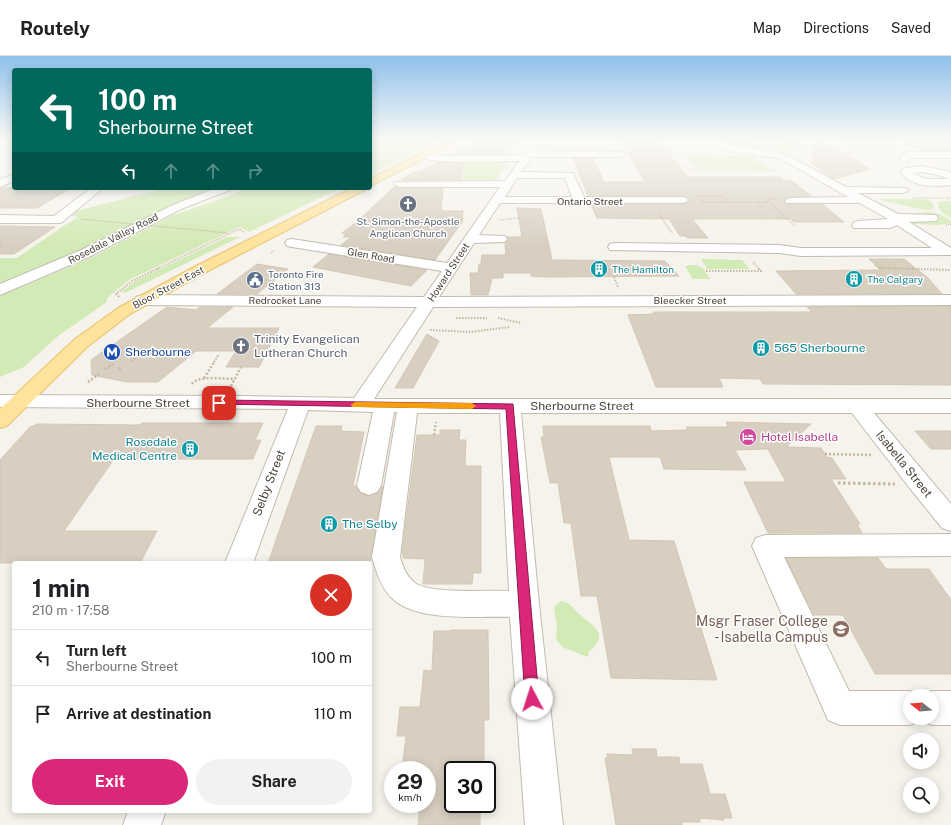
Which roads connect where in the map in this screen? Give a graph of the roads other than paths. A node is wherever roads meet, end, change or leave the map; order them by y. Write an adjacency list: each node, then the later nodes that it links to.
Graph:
1 (384, 176): 9 (main road)
2 (514, 176): 8 (street, Howard Street)
3 (559, 176): 8 (street)
4 (569, 176): 22 (street)
5 (820, 176): 16 (street)
6 (911, 176): 10 (street)
7 (12, 178): 11 (street)
8 (511, 180): 12 (street); 18 (street, Howard Street)
9 (372, 182)
10 (951, 182)
11 (0, 184)
12 (399, 184)
13 (96, 190): 25 (street)
14 (221, 190): 36 (street, Rosedale Valley Road)
15 (357, 190): 37 (main road, Bloor Street East)
16 (846, 190): 17 (street); 21 (street)
17 (902, 190)
18 (497, 200): 22 (street, Ontario Street); 27 (street, Howard Street)
19 (682, 200): 22 (street, Ontario Street)
20 (786, 200): 21 (street)
21 (862, 200): 23 (street)
22 (580, 201)
23 (895, 218): 24 (street); 26 (street); 32 (street)
24 (932, 218)
25 (0, 220)
26 (858, 226)
27 (470, 239): 28 (street); 35 (street, Howard Street)
28 (500, 239)
29 (292, 243): 35 (street, Glen Road)
30 (615, 247): 31 (street)
31 (801, 252): 32 (street); 34 (street)
32 (950, 256): 33 (street)
33 (908, 261)
34 (855, 265)
35 (450, 268): 39 (street, Howard Street)
36 (0, 290)
37 (142, 300): 39 (street, Redrocket Lane); 41 (main road, Bloor Street East)
38 (951, 300): 39 (street, Bleecker Street)
39 (428, 302): 43 (street, Howard Street)
40 (0, 401): 41 (street, Sherbourne Street)
41 (20, 402): 42 (street, Sherbourne Street); 48 (main road, Bloor Street East)
42 (300, 404): 43 (street, Sherbourne Street); 52 (street, Selby Street)
43 (360, 405): 44 (street, Sherbourne Street)
44 (396, 406): 45 (street, Sherbourne Street); 49 (street); 53 (street)
45 (510, 406): 46 (street, Sherbourne Street); 53 (street)
46 (858, 406): 47 (street, Sherbourne Street); 50 (street, Isabella Street)
47 (951, 406)
48 (0, 421)
49 (369, 486)
50 (951, 521)
51 (951, 545): 54 (street)
52 (240, 561)
53 (524, 604): 59 (street)
54 (903, 708)
55 (939, 708): 56 (street)
56 (951, 708)
57 (146, 813): 58 (street)
58 (142, 825)
59 (544, 825)

